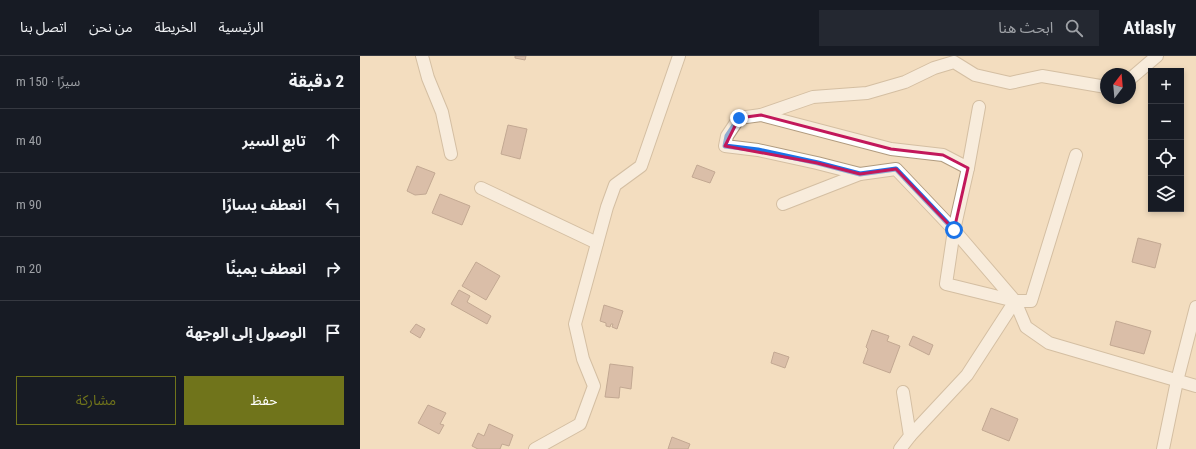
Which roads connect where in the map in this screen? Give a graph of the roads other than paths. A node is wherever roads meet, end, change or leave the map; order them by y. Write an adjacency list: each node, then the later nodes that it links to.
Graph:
1 (422, 56): 8 (street)
2 (679, 56): 15 (street)
3 (1157, 56): 4 (street)
4 (1136, 74)
5 (1100, 87): 7 (street)
6 (978, 108): 10 (street)
7 (760, 115): 10 (street); 11 (street)
8 (451, 154)
9 (1076, 155): 16 (street)
10 (968, 168): 14 (street)
11 (860, 174): 13 (street); 14 (street)
12 (481, 188): 15 (street)
13 (783, 204)
14 (954, 230): 16 (street); 16 (street)
15 (597, 243): 22 (street)
16 (1015, 301): 18 (street); 21 (street)
17 (1196, 307): 18 (street)
18 (1177, 381): 19 (street); 24 (street)
19 (1196, 386)
20 (903, 392): 21 (street)
21 (910, 436): 23 (street)
22 (535, 449)
23 (900, 449)
24 (1163, 449)

